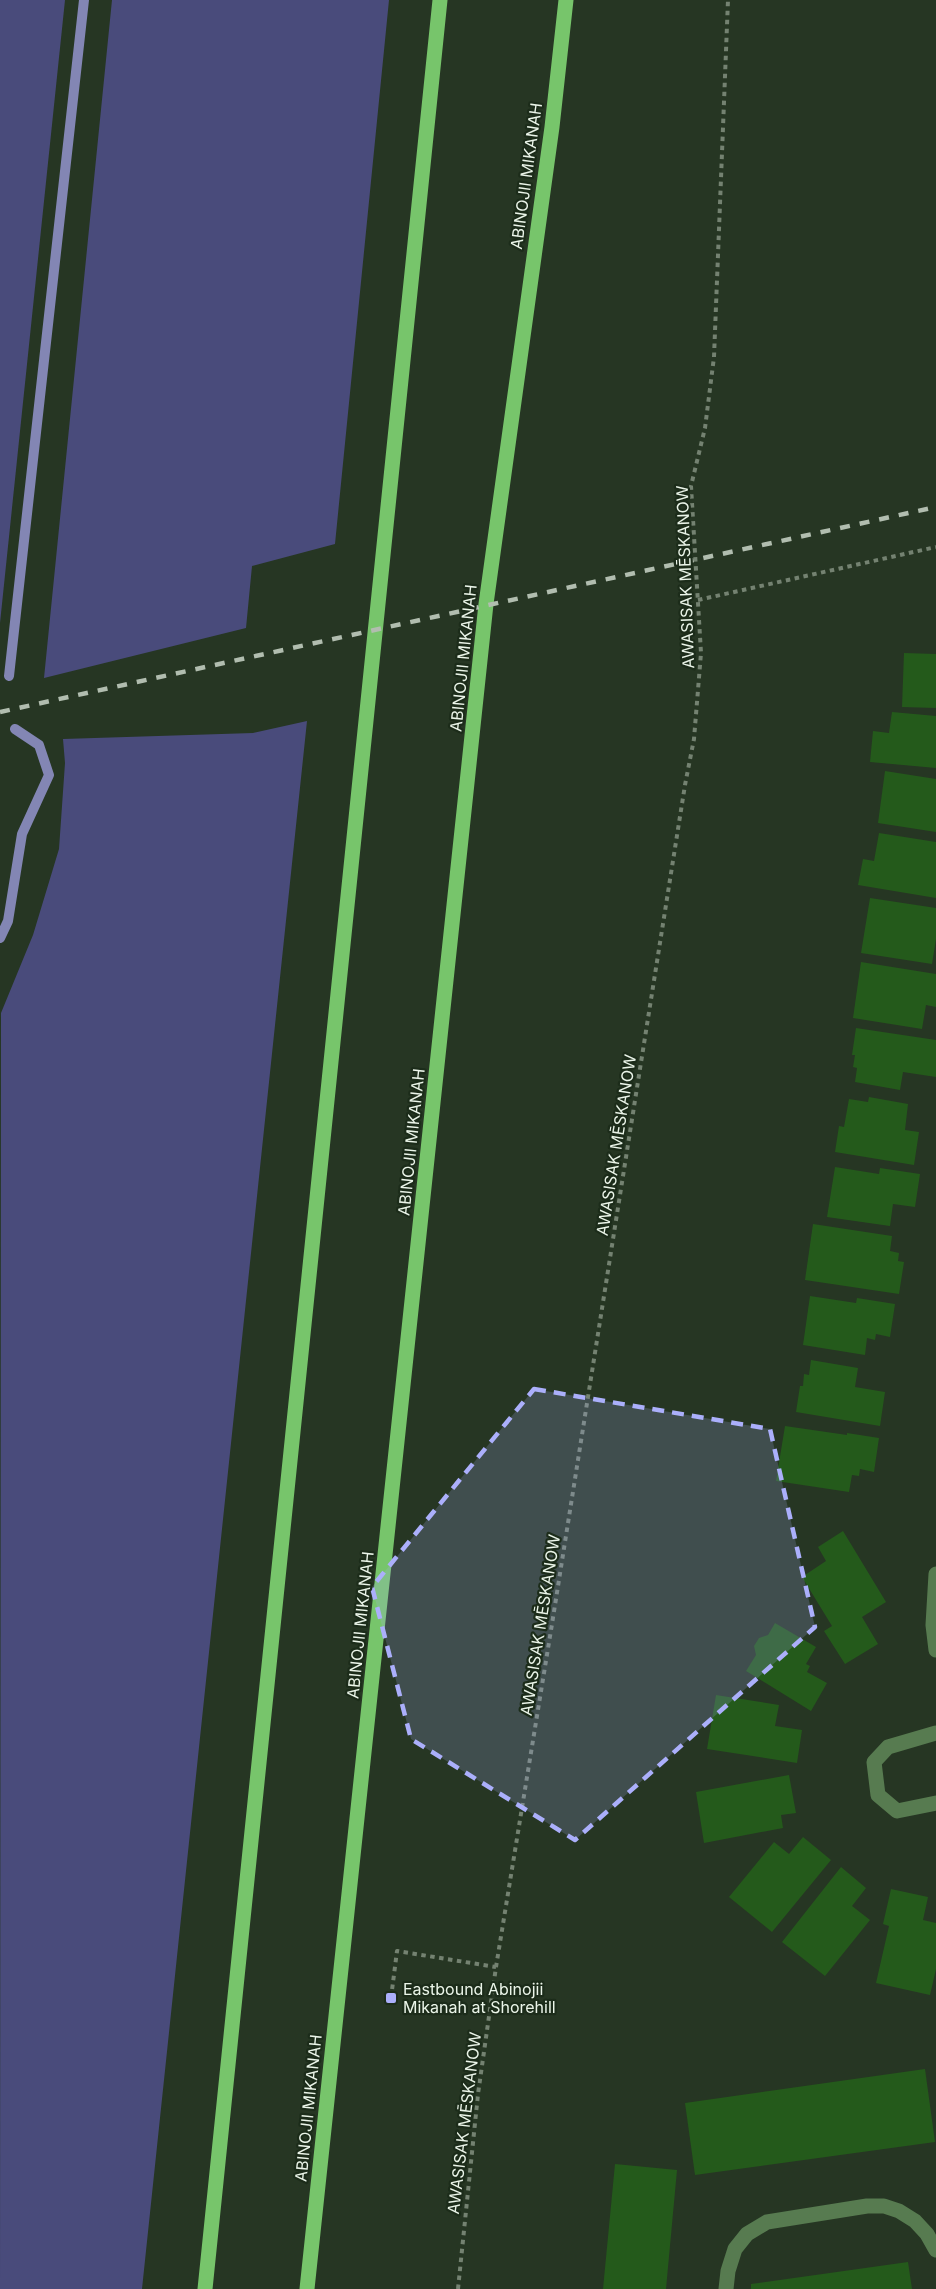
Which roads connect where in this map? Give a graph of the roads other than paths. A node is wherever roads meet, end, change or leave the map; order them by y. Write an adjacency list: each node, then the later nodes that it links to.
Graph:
1 (440, 0): 9 (main road)
2 (566, 0): 8 (main road, ABINOJII MIKANAH)
3 (936, 1575): 4 (street)
4 (936, 1650)
5 (936, 1733): 6 (street)
6 (936, 1803)
7 (936, 2250): 10 (street)
8 (308, 2284)
9 (205, 2289)
10 (726, 2289)

